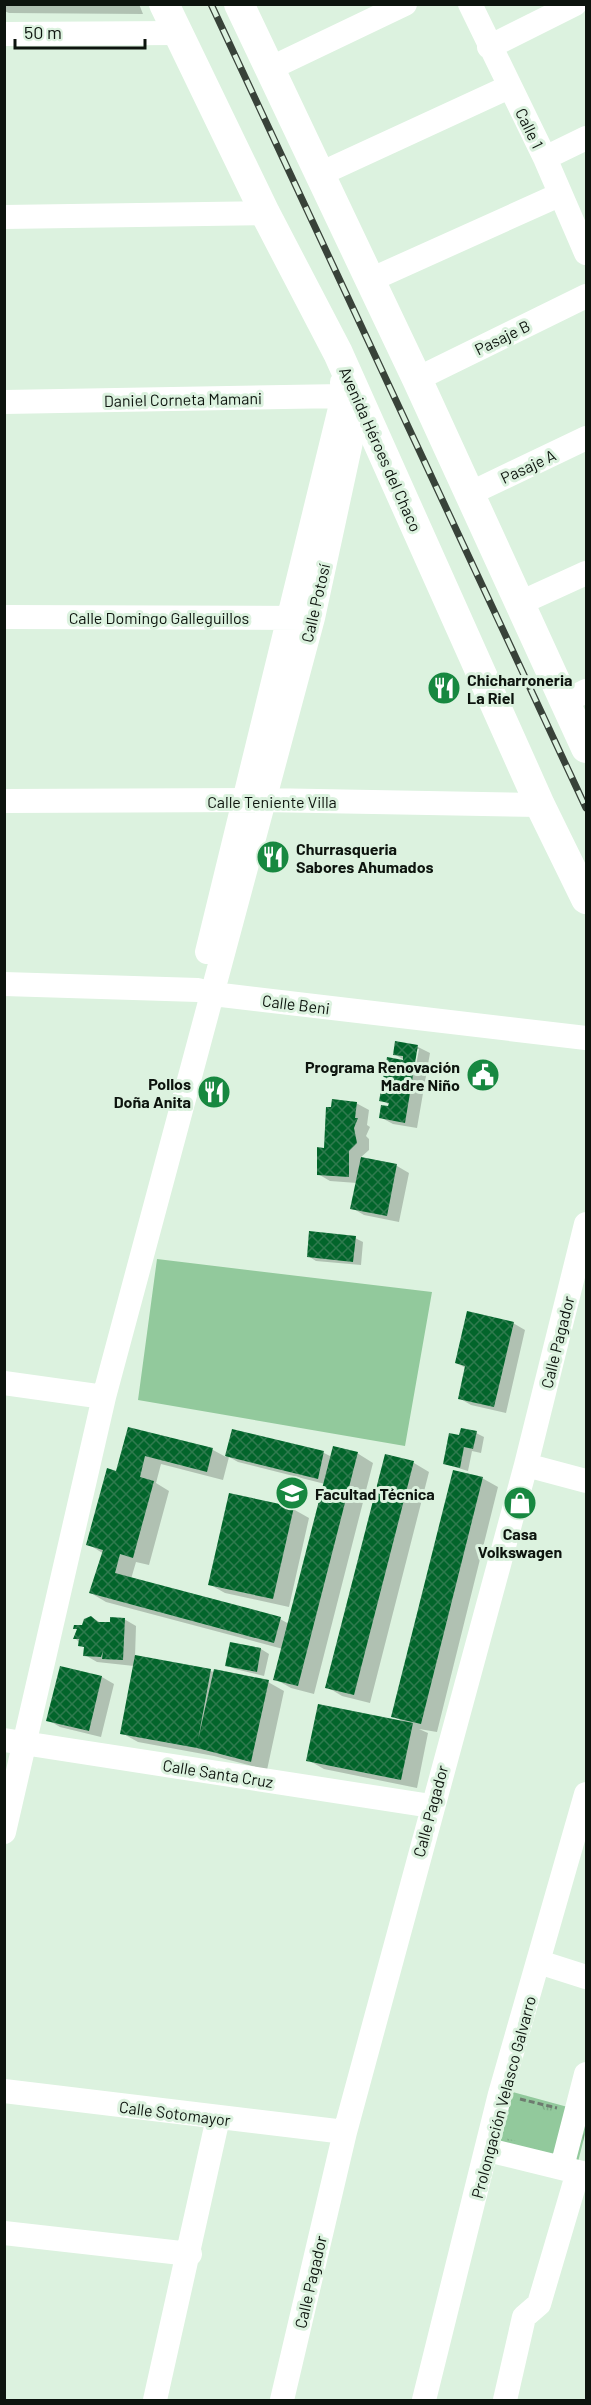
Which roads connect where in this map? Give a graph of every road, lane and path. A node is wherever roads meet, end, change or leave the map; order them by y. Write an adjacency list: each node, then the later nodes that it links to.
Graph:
1 (164, 4): 6 (main road, Avenida Héroes del Chaco)
2 (239, 4): 9 (main road)
3 (405, 4): 9 (street)
4 (470, 4): 8 (street, Calle 1)
5 (575, 4): 8 (street)
6 (177, 33): 7 (street); 15 (main road, Avenida Héroes del Chaco)
7 (4, 34)
8 (489, 47): 10 (street, Calle 1)
9 (269, 69): 13 (main road)
10 (509, 87): 12 (street, Calle 1); 13 (street)
11 (586, 138): 12 (street)
12 (544, 158): 14 (street, Calle 1)
13 (318, 175): 18 (main road)
14 (560, 195): 17 (street, Calle 1); 18 (street)
15 (265, 213): 16 (street); 21 (main road, Avenida Héroes del Chaco)
16 (4, 218)
17 (586, 253)
18 (368, 281): 20 (main road)
19 (586, 297): 20 (street, Pasaje B)
20 (417, 378): 24 (main road)
21 (351, 401): 22 (street, Daniel Corneta Mamani); 28 (street, Calle Potosí); 33 (main road, Avenida Héroes del Chaco)
22 (4, 402)
23 (586, 438): 24 (street, Pasaje A)
24 (469, 494): 26 (main road)
25 (586, 573): 26 (street)
26 (519, 604): 29 (main road)
27 (4, 617): 28 (street, Calle Domingo Galleguillos)
28 (302, 618): 31 (street, Calle Potosí)
29 (575, 696): 30 (main road)
30 (586, 748)
31 (253, 800): 32 (street, Calle Teniente Villa); 33 (street, Calle Teniente Villa); 36 (street, Calle Potosí)
32 (4, 801)
33 (540, 805): 34 (main road, Avenida Héroes del Chaco)
34 (586, 899)
35 (4, 984): 36 (street, Calle Beni)
36 (205, 992): 37 (street, Calle Beni); 40 (street, Calle Potosí)
37 (586, 1038)
38 (586, 1224): 41 (street, Calle Pagador)
39 (4, 1383): 40 (street)
40 (97, 1395): 43 (street, Calle Potosí)
41 (526, 1465): 42 (street); 46 (street, Calle Pagador)
42 (586, 1481)
43 (14, 1742): 44 (street); 46 (street, Calle Santa Cruz); 47 (street)
44 (4, 1768)
45 (586, 1794): 48 (street, Prolongación Velasco Galvarro)
46 (431, 1806): 55 (street, Calle Pagador)
47 (4, 1832)
48 (539, 1962): 49 (street); 52 (street, Prolongación Velasco Galvarro)
49 (586, 1977)
50 (586, 2074): 53 (street)
51 (4, 2091): 54 (street, Calle Sotomayor)
52 (500, 2094): 53 (path); 56 (street, Prolongación Velasco Galvarro)
53 (576, 2112): 57 (street)
54 (218, 2118): 55 (street, Calle Sotomayor); 59 (street)
55 (345, 2132): 61 (street, Calle Pagador)
56 (488, 2150): 57 (street); 62 (street, Prolongación Velasco Galvarro)
57 (575, 2171): 63 (street)
58 (4, 2233): 59 (street)
59 (190, 2254): 60 (street)
60 (155, 2400)
61 (282, 2400)
62 (424, 2400)
63 (505, 2400)

